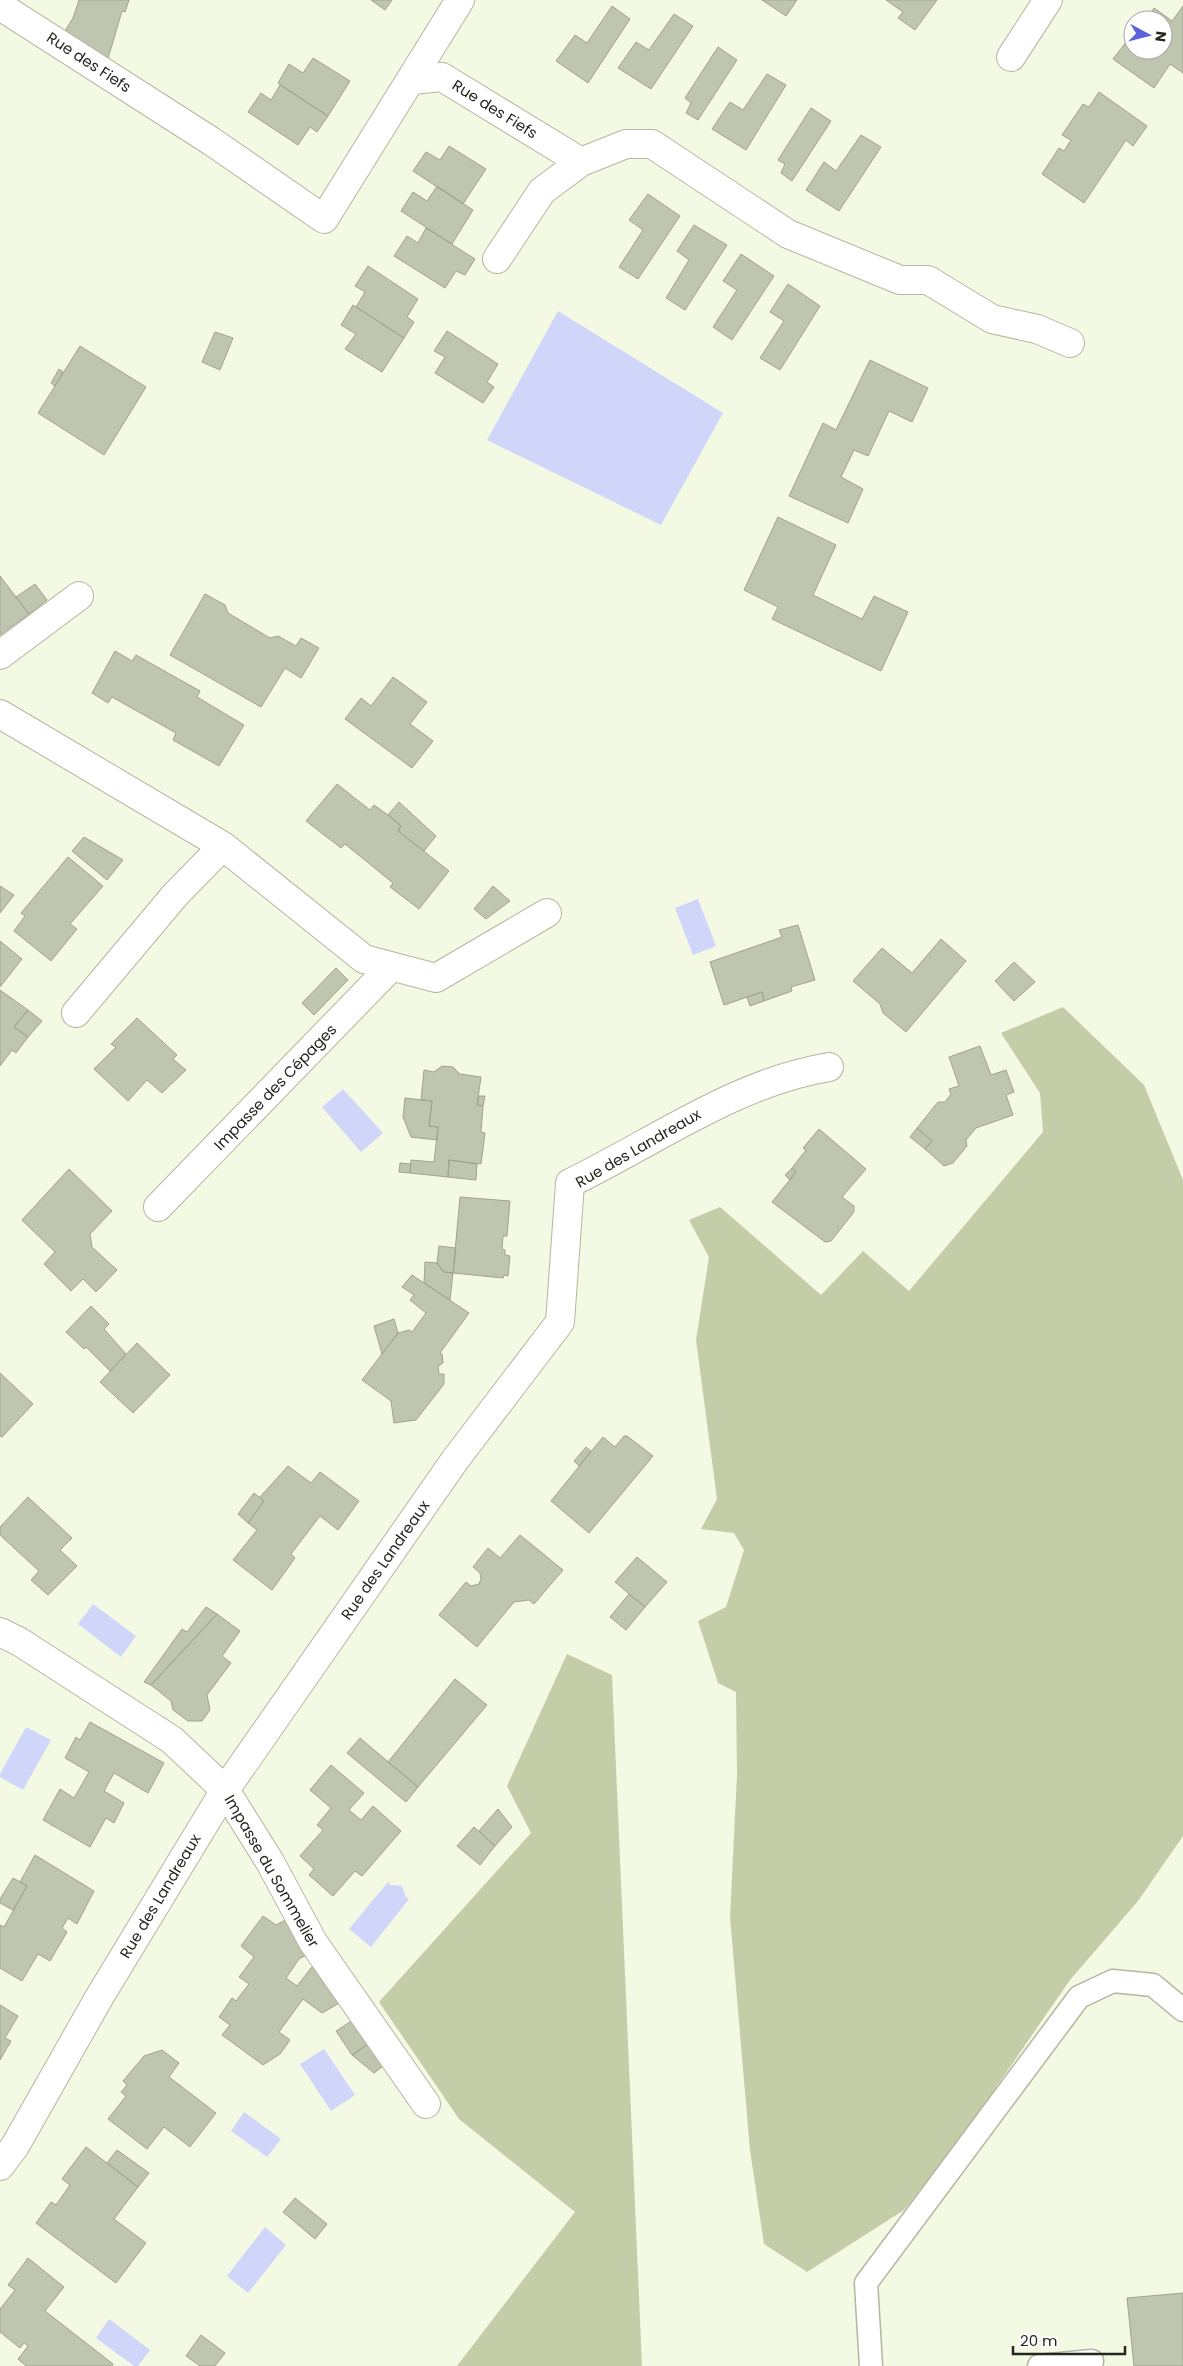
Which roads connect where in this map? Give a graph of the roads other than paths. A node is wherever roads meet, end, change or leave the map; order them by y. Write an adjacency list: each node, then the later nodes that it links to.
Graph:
1 (460, 0): 5 (street)
2 (1048, 0): 4 (street)
3 (0, 6): 5 (street, Rue des Fiefs)
4 (1011, 57)
5 (412, 80): 6 (street, Rue des Fiefs)
6 (581, 162): 7 (street); 8 (street)
7 (497, 259)
8 (1070, 343)
9 (79, 596): 10 (street)
10 (0, 655)
11 (0, 714): 12 (street)
12 (223, 846): 14 (street); 15 (street)
13 (548, 913): 14 (street)
14 (391, 967): 17 (street, Impasse des Cépages)
15 (76, 1013)
16 (829, 1068): 19 (street, Rue des Landreaux)
17 (158, 1207)
18 (0, 1632): 19 (street, Impasse du Sommelier)
19 (225, 1790): 21 (street, Impasse du Sommelier); 22 (street, Rue des Landreaux)
20 (1183, 2010): 24 (lane)
21 (426, 2104)
22 (0, 2166)
23 (1092, 2361): 25 (lane)
24 (871, 2366)
25 (1039, 2366)

